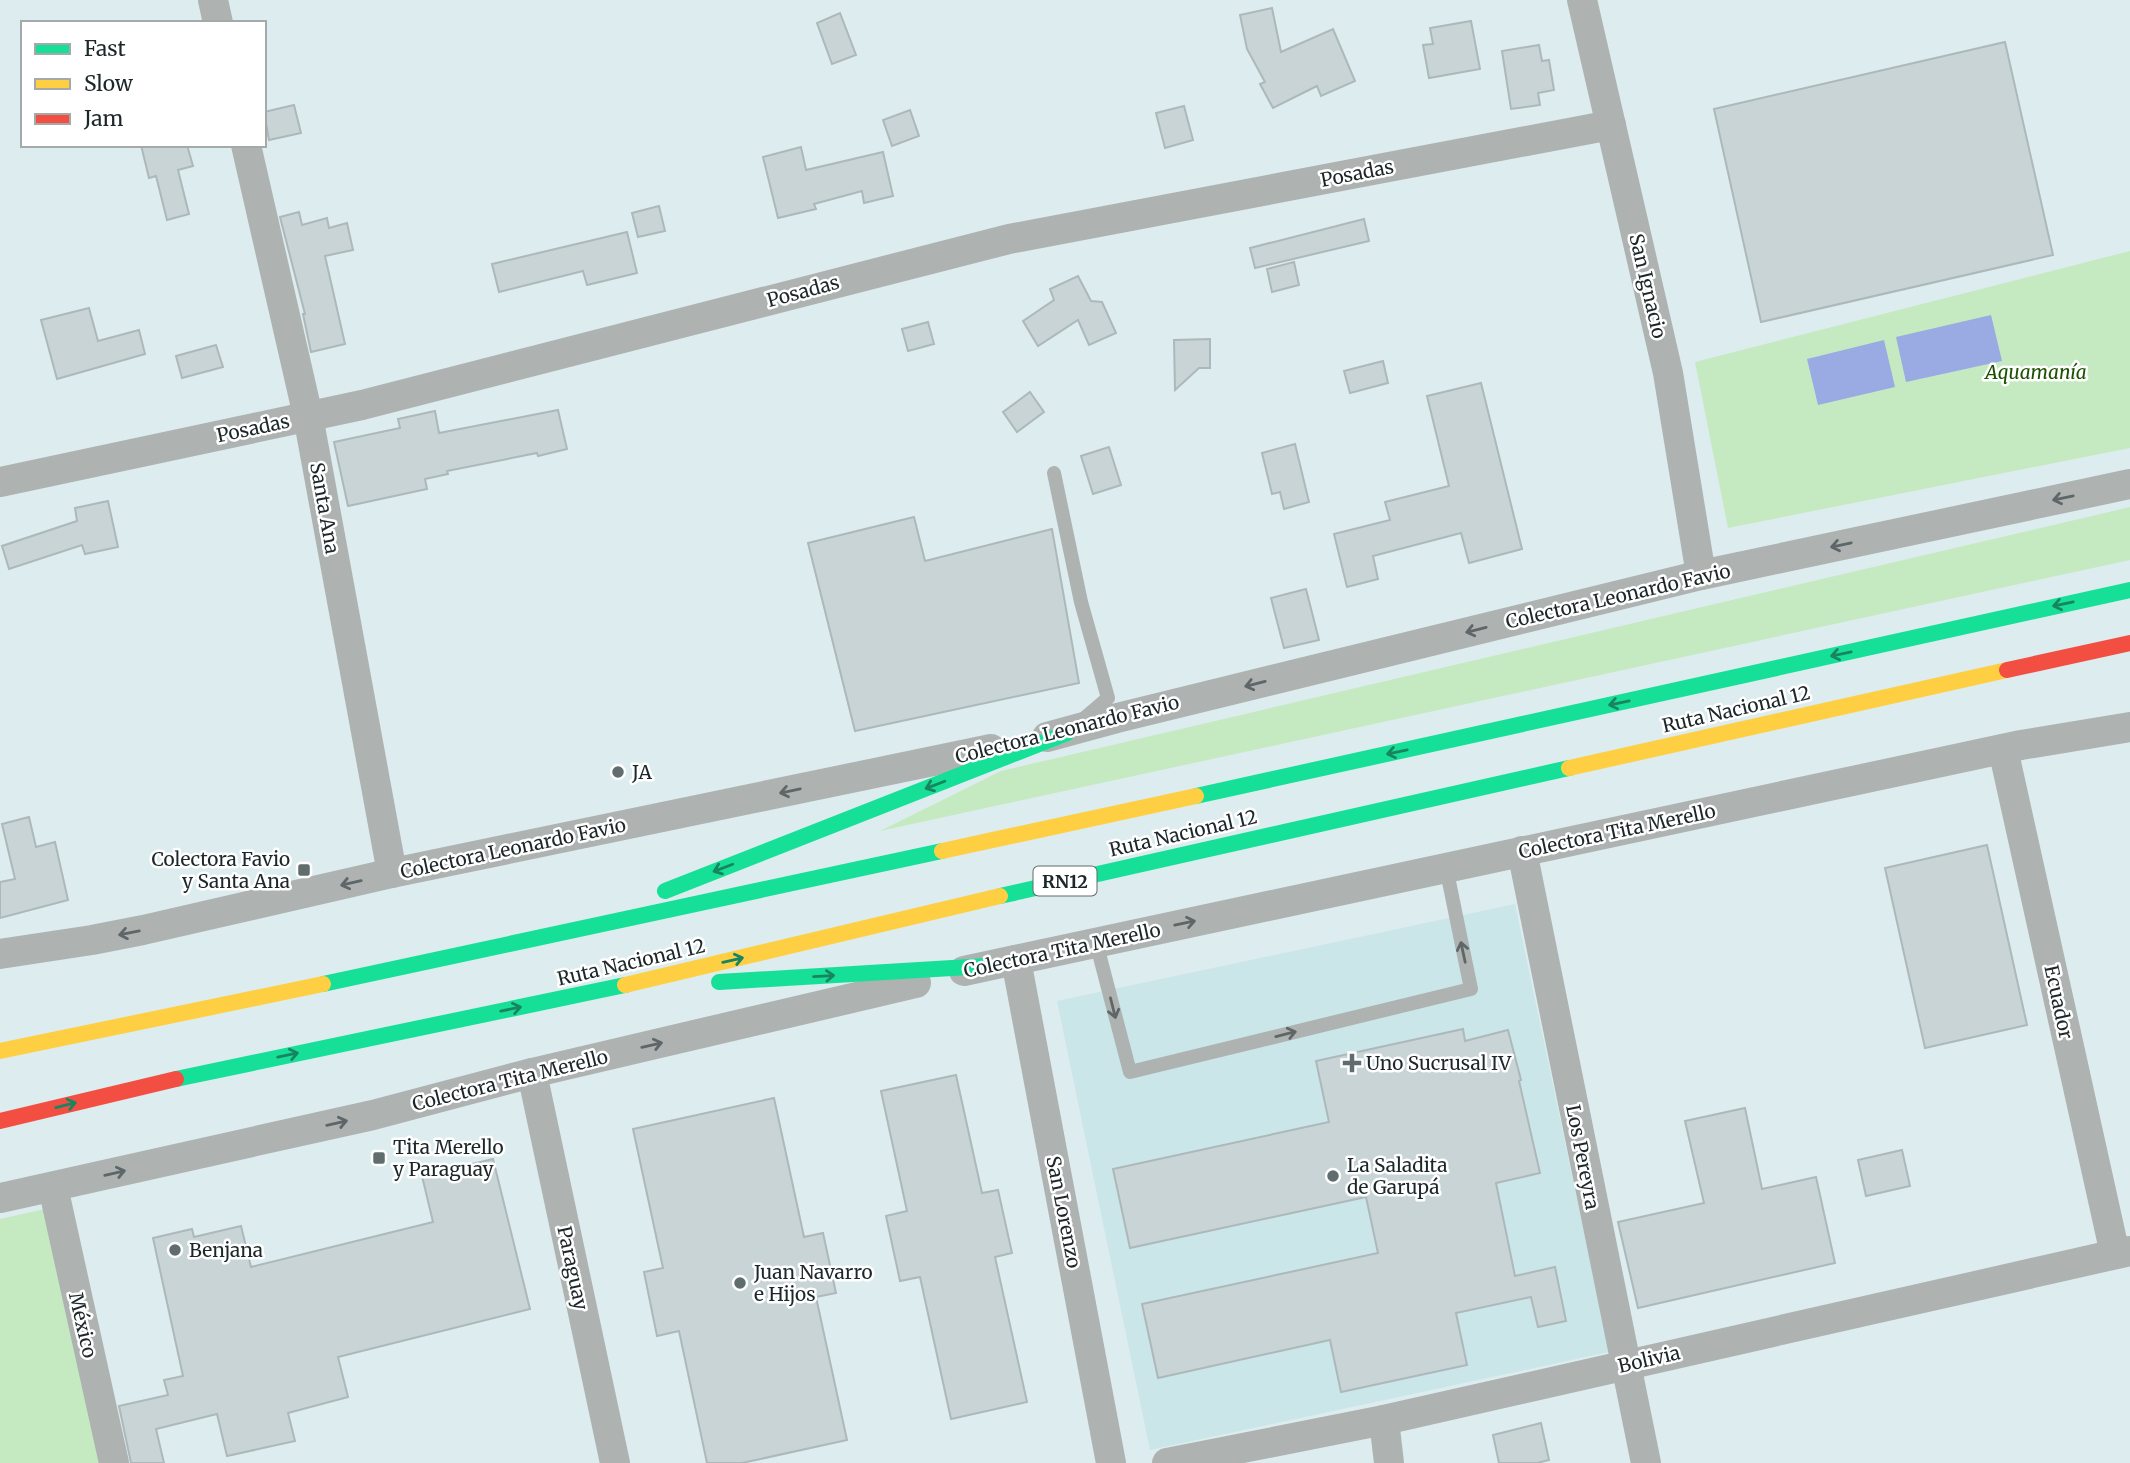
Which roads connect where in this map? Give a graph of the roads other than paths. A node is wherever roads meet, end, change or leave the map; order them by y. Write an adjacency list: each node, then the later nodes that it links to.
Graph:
1 (213, 0): 3 (street)
2 (1582, 0): 4 (street, San Ignacio)
3 (218, 21)
4 (1611, 125): 6 (street, Posadas); 10 (street, San Ignacio)
5 (246, 147): 6 (street, Santa Ana)
6 (308, 416): 8 (street, Posadas); 18 (street, Santa Ana)
7 (1054, 473): 14 (lane)
8 (0, 482)
9 (2130, 484): 10 (street, Colectora Leonardo Favio, one-way to 10)
10 (1701, 575): 14 (street, Colectora Leonardo Favio, one-way to 14)
11 (2130, 590): 19 (highway, Ruta Nacional 12, one-way to 19)
12 (2130, 643): 24 (highway, Ruta Nacional 12 / RN12, one-way to 12)
13 (2130, 727): 15 (street, Colectora Tita Merello)
14 (1067, 733): 18 (street, Colectora Leonardo Favio, one-way to 18); 19 (highway, one-way to 19)
15 (2003, 749): 16 (street, Colectora Tita Merello); 30 (street, Ecuador)
16 (1522, 851): 17 (street, Colectora Tita Merello); 31 (street, Los Pereyra)
17 (1446, 867): 20 (street, Colectora Tita Merello, one-way to 17); 20 (lane, one-way to 17)
18 (392, 873): 21 (street, Colectora Leonardo Favio, one-way to 21)
19 (563, 931): 25 (highway, Ruta Nacional 12)
20 (1096, 942): 22 (street, Colectora Tita Merello)
21 (0, 954)
22 (1016, 960): 23 (street, Colectora Tita Merello); 35 (street, San Lorenzo)
23 (985, 966): 24 (highway, one-way to 23); 26 (street, Colectora Tita Merello, one-way to 23)
24 (609, 989): 27 (highway, Ruta Nacional 12 / RN12, one-way to 24)
25 (0, 1051)
26 (532, 1073): 28 (street, Colectora Tita Merello, one-way to 26); 34 (street, Paraguay)
27 (0, 1121)
28 (53, 1187): 29 (street, Colectora Tita Merello); 33 (street, México)
29 (0, 1198)
30 (2122, 1252): 31 (street, Bolivia)
31 (1625, 1365): 32 (street, Bolivia); 38 (street, Los Pereyra)
32 (1384, 1420): 36 (street, Bolivia); 37 (street)
33 (114, 1463)
34 (615, 1463)
35 (1111, 1463)
36 (1167, 1463)
37 (1389, 1463)
38 (1646, 1463)

